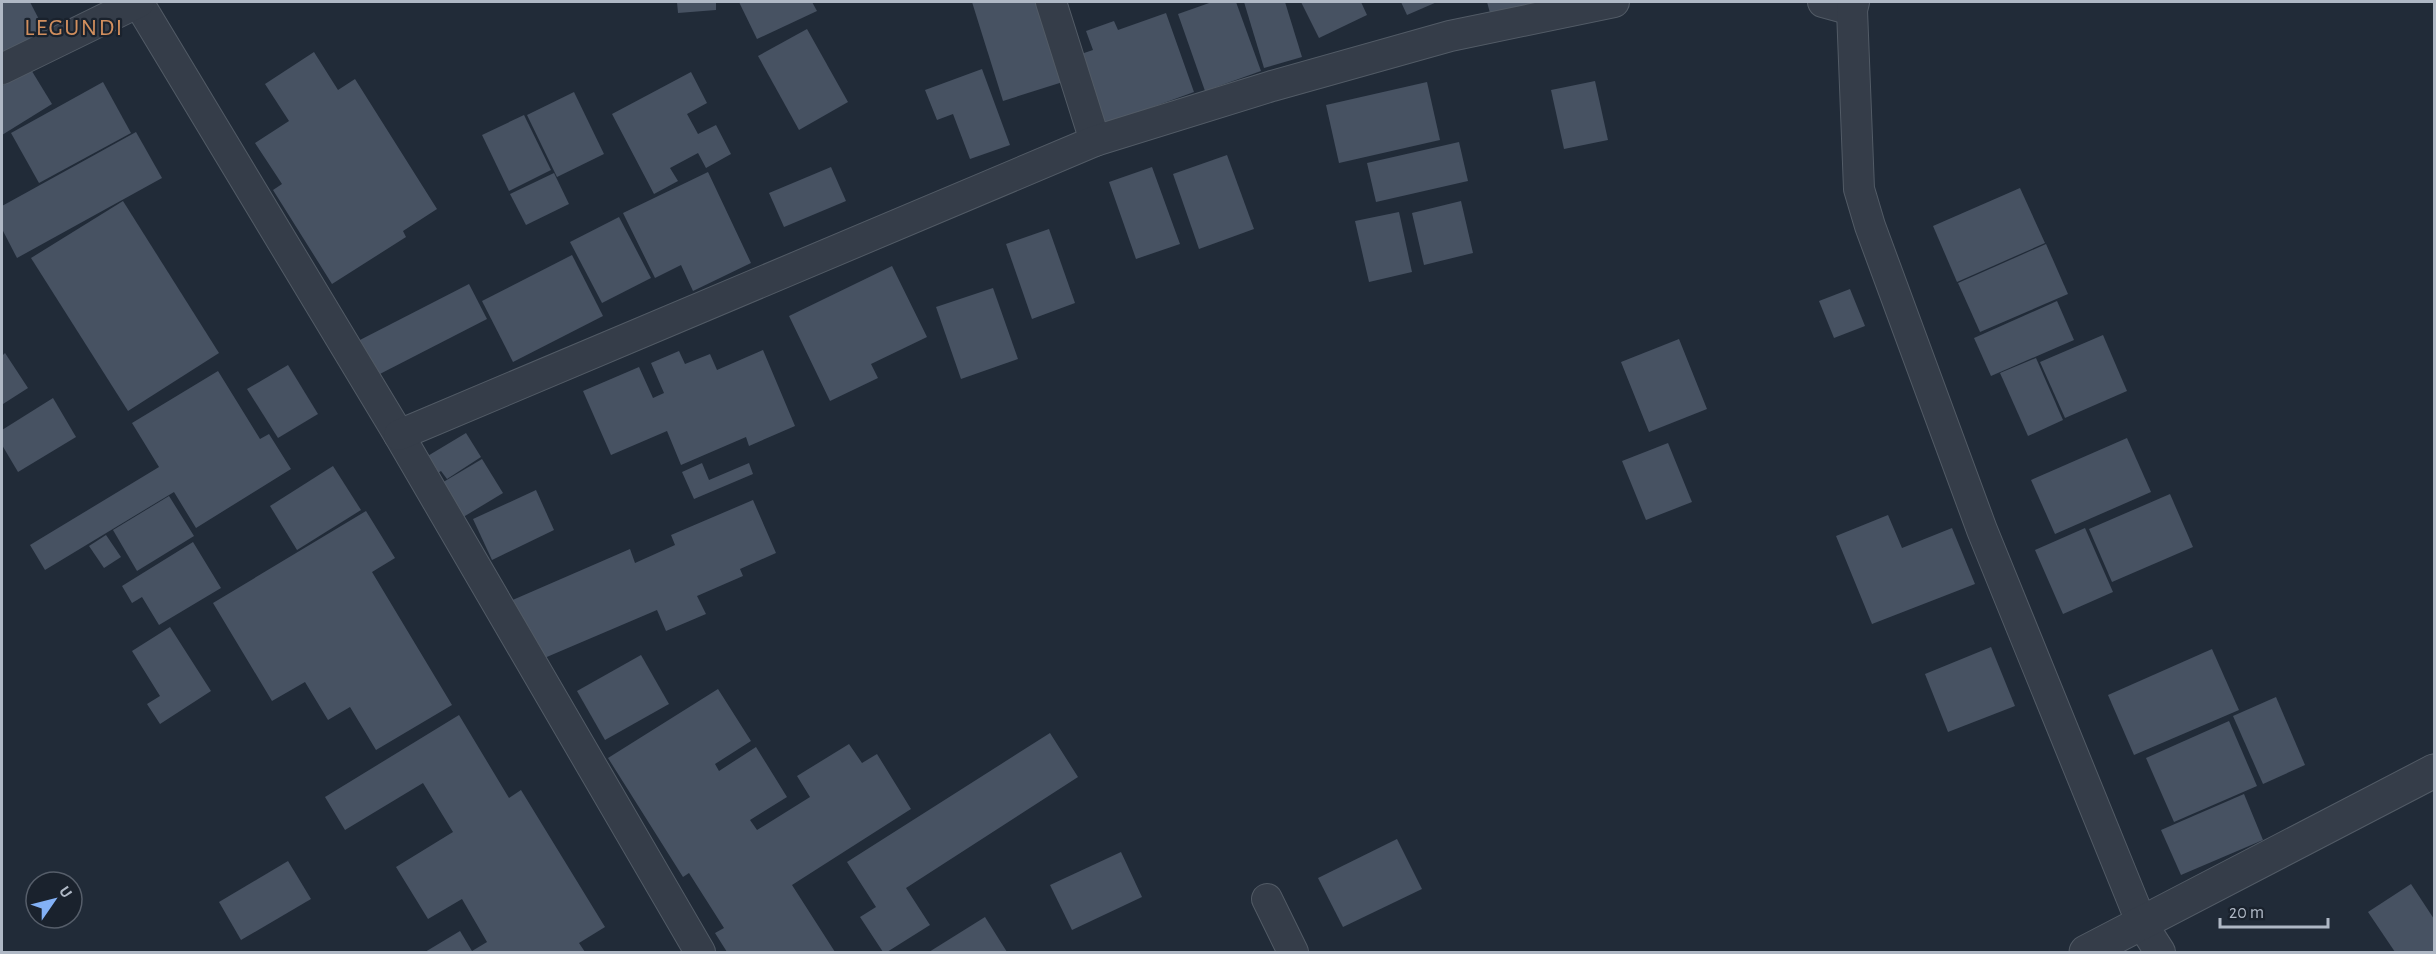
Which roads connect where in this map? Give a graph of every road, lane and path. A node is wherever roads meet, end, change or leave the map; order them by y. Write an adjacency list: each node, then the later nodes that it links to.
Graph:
1 (138, 2): 6 (street); 8 (street)
2 (1051, 2): 7 (street)
3 (1614, 2): 7 (street)
4 (1823, 2): 5 (street)
5 (1853, 6): 11 (street)
6 (2, 69)
7 (1095, 141): 8 (street)
8 (399, 435): 12 (street)
9 (2434, 771): 11 (street)
10 (1266, 899): 13 (street)
11 (2142, 924): 14 (street); 15 (street)
12 (700, 952)
13 (1293, 952)
14 (2085, 952)
15 (2160, 952)

